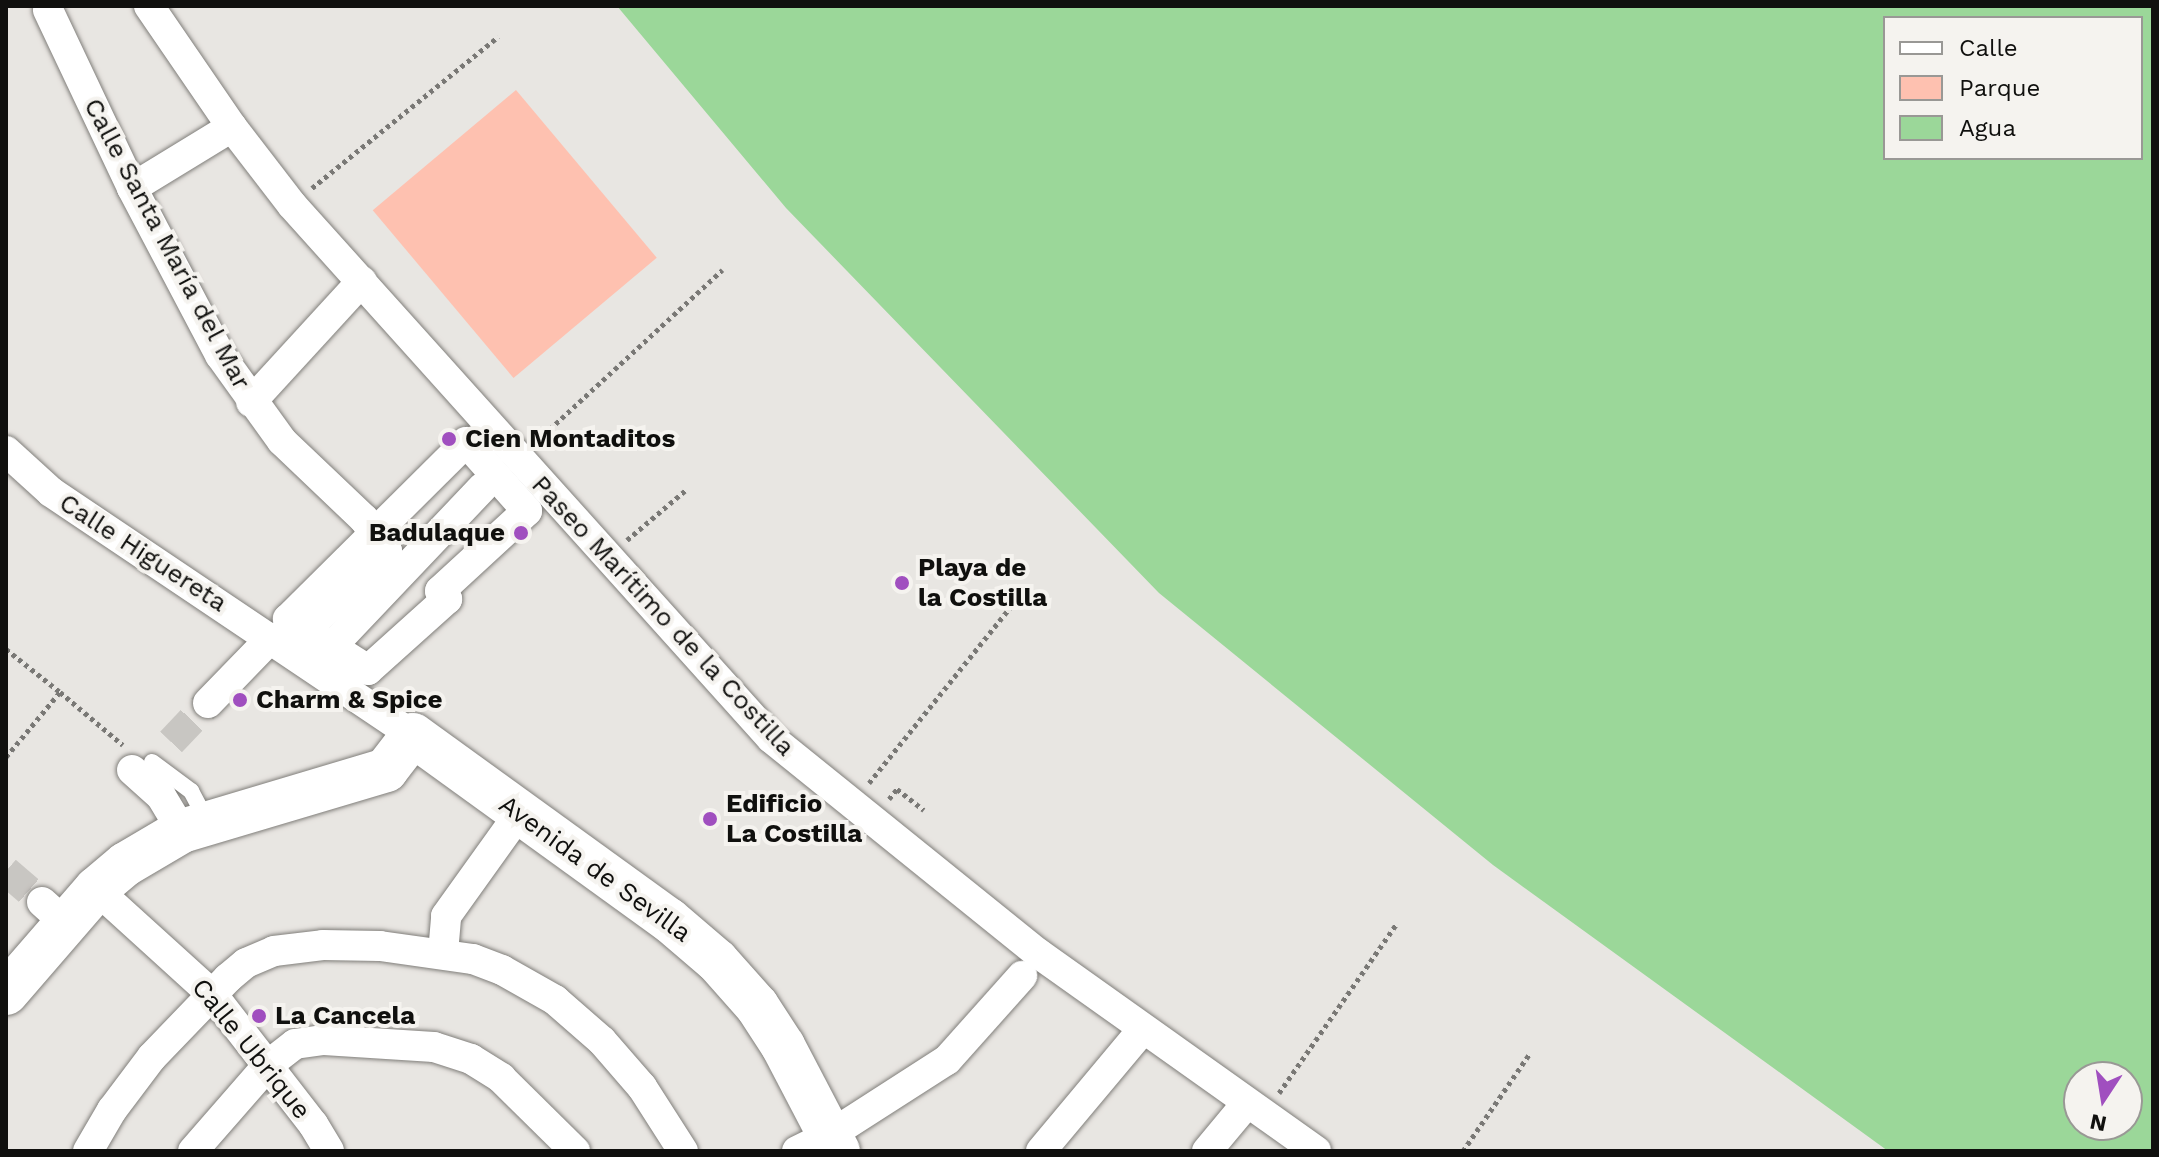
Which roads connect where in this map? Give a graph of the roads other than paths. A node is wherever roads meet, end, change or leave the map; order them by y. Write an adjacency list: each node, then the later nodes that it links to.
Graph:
1 (149, 6): 3 (street, Paseo Marítimo de la Costilla)
2 (48, 10): 4 (street, Calle Santa María del Mar)
3 (232, 127): 4 (street); 5 (street, Paseo Marítimo de la Costilla)
4 (132, 188): 6 (street, Calle Santa María del Mar)
5 (362, 281): 6 (street); 22 (street, Paseo Marítimo de la Costilla)
6 (251, 402): 9 (street, Calle Santa María del Mar)
7 (6, 451): 10 (street, Calle Higuereta)
8 (483, 487): 11 (street)
9 (374, 533): 10 (street); 11 (street)
10 (287, 639): 11 (street, Calle Higuereta); 12 (street)
11 (322, 657): 13 (street, Avenida de Sevilla)
12 (208, 703)
13 (413, 735): 15 (street, Avenida de Sevilla); 16 (street)
14 (142, 766): 16 (street)
15 (519, 814): 18 (street); 25 (street, Avenida de Sevilla)
16 (195, 827): 17 (street)
17 (96, 889): 20 (street); 21 (street, Calle Ubrique)
18 (443, 953): 21 (street); 30 (street)
19 (1022, 976): 25 (street)
20 (6, 993)
21 (212, 994): 23 (street, Calle Ubrique); 27 (street)
22 (1142, 1030): 24 (street, Paseo Marítimo de la Costilla); 31 (street)
23 (268, 1065): 26 (street); 28 (street); 29 (street, Calle Ubrique)
24 (1255, 1109): 32 (street); 33 (street, Paseo Marítimo de la Costilla)
25 (821, 1146)
26 (563, 1147)
27 (88, 1151)
28 (193, 1151)
29 (329, 1151)
30 (683, 1151)
31 (1041, 1151)
32 (1207, 1151)
33 (1316, 1151)

